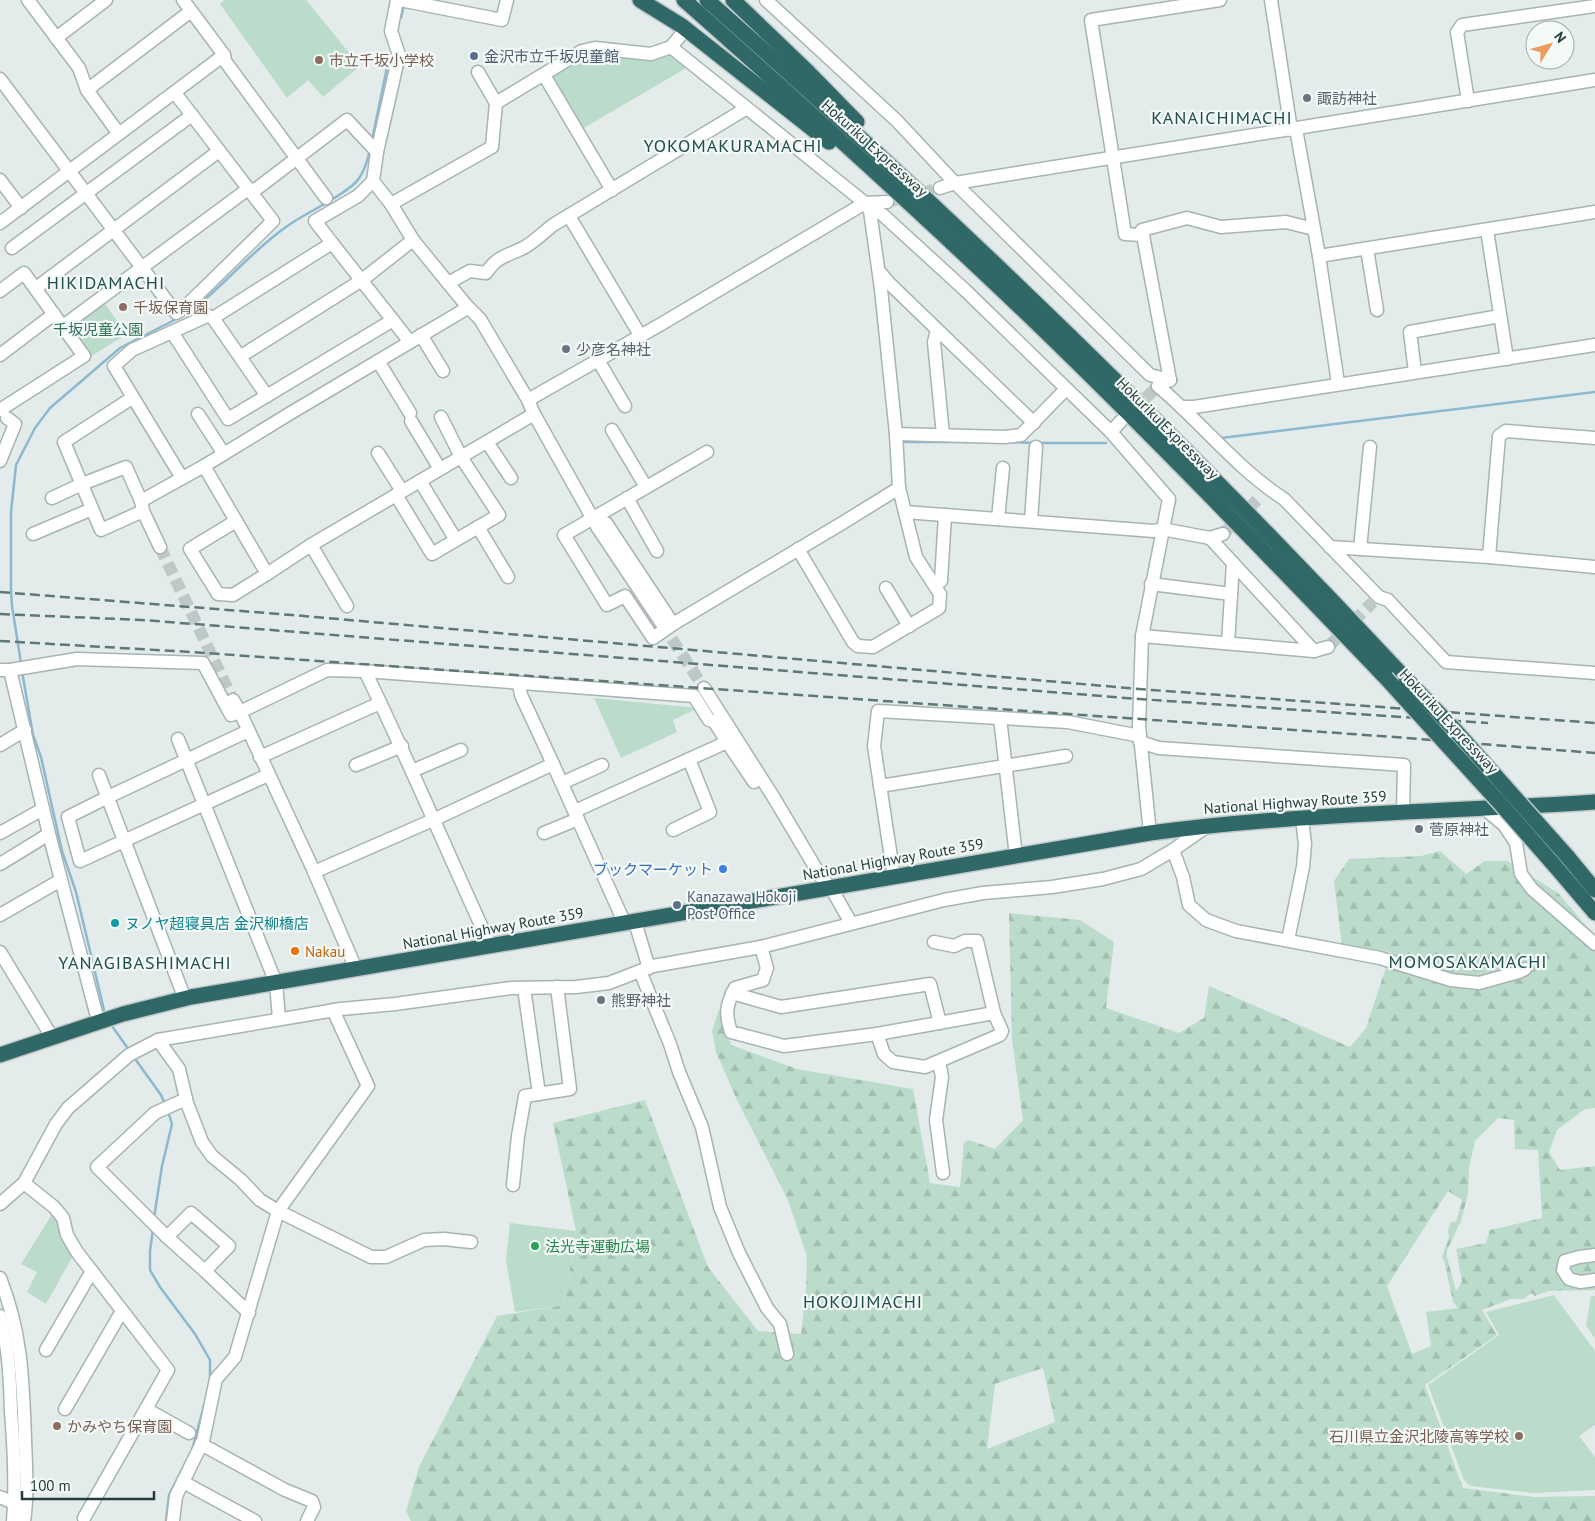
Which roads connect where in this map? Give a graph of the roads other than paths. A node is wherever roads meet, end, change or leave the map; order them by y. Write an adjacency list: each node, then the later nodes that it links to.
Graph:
1 (28, 0): 17 (street)
2 (106, 0): 17 (street)
3 (183, 0): 15 (street)
4 (402, 0): 5 (street); 32 (street)
5 (508, 0)
6 (640, 0): 55 (highway)
7 (684, 0): 55 (highway, Hokuriku Expressway)
8 (707, 0): 68 (highway, Hokuriku Expressway)
9 (733, 0): 68 (highway)
10 (766, 0): 39 (street)
11 (1220, 0): 35 (street)
12 (1271, 0): 30 (street)
13 (1560, 5): 14 (street); 26 (street)
14 (1595, 6)
15 (191, 11): 19 (street); 24 (street)
16 (680, 36): 18 (street)
17 (56, 38): 24 (street)
18 (671, 47): 21 (street); 28 (street)
19 (224, 55): 25 (street); 34 (street)
20 (478, 72): 27 (street)
21 (544, 75): 27 (street); 42 (street)
22 (0, 79): 36 (street)
23 (1595, 80): 26 (street)
24 (87, 90): 31 (street)
25 (175, 93): 29 (street); 31 (street)
26 (1468, 101): 30 (street)
27 (496, 103): 47 (street)
28 (747, 108): 42 (street); 46 (street)
29 (192, 115): 33 (street); 43 (street)
30 (1294, 130): 35 (street); 53 (street)
31 (119, 134): 36 (street)
32 (373, 148): 34 (street); 38 (street)
33 (219, 151): 41 (street); 52 (street)
34 (297, 157): 41 (street); 44 (street)
35 (1113, 158): 39 (street); 56 (street)
36 (69, 170): 43 (street); 48 (street)
37 (0, 180): 48 (street)
38 (374, 181): 47 (street); 58 (street)
39 (955, 183): 40 (street); 89 (street)
40 (940, 188)
41 (248, 189): 62 (street); 71 (street)
42 (612, 190): 50 (street)
43 (87, 193): 52 (street); 59 (street)
44 (326, 198)
45 (887, 202): 46 (street)
46 (865, 203): 63 (street); 79 (street); 91 (street)
47 (391, 204): 57 (street)
48 (21, 208): 51 (street)
49 (1595, 212): 54 (street)
50 (569, 216): 65 (street); 79 (street)
51 (0, 223)
52 (114, 229): 62 (street); 66 (street)
53 (1314, 229): 56 (street); 61 (street)
54 (1487, 230): 60 (street); 73 (street)
55 (941, 232): 213 (highway, Hokuriku Expressway, bridge)
56 (1142, 235): 89 (street)
57 (413, 240): 64 (street); 65 (street)
58 (332, 243): 64 (street); 71 (street)
59 (12, 248)
60 (1367, 249): 61 (street); 70 (street)
61 (1319, 256): 90 (street)
62 (142, 268): 71 (street); 75 (street)
63 (877, 269): 76 (street); 105 (street)
64 (362, 280): 74 (street); 83 (street)
65 (448, 282): 69 (street)
66 (36, 288): 67 (street); 72 (street)
67 (0, 291)
68 (1031, 297): 213 (highway, Hokuriku Expressway, bridge)
69 (466, 305): 78 (street); 94 (street)
70 (1378, 310)
71 (199, 312): 77 (street); 83 (street)
72 (54, 314): 75 (street); 82 (street)
73 (1500, 316): 84 (street); 88 (street)
74 (393, 320): 80 (street); 92 (street)
75 (63, 326): 99 (street)
76 (937, 330): 102 (street); 106 (street)
77 (172, 332): 92 (street); 93 (street)
78 (421, 335): 80 (street); 87 (street)
79 (640, 335): 85 (street)
80 (410, 342): 86 (street)
81 (1595, 345): 84 (street)
82 (0, 355)
83 (241, 356): 92 (street)
84 (1507, 359): 88 (street)
85 (598, 360): 94 (street); 95 (street)
86 (378, 361): 113 (street); 118 (street)
87 (443, 371)
88 (1415, 372): 90 (street)
89 (1170, 380): 96 (street)
90 (1338, 383): 96 (street)
91 (1066, 389): 102 (street); 104 (street)
92 (267, 396)
93 (132, 398): 119 (street); 122 (street)
94 (528, 400): 98 (street)
95 (625, 406)
96 (1183, 407): 144 (street)
97 (198, 414): 113 (street)
98 (534, 414): 108 (street); 135 (street)
99 (2, 415): 115 (street)
100 (441, 417): 114 (street)
101 (1121, 422): 104 (street)
102 (1034, 423): 106 (street)
103 (612, 430): 123 (street)
104 (1111, 432): 137 (street)
105 (896, 434): 106 (street); 124 (street)
106 (943, 435)
107 (1595, 438): 148 (street)
108 (487, 442): 114 (street); 120 (street)
109 (1036, 447): 134 (street)
110 (1370, 447): 146 (street)
111 (707, 452): 123 (street)
112 (378, 453): 125 (street)
113 (224, 454): 116 (street)
114 (461, 456): 118 (street); 136 (street)
115 (0, 461)
116 (204, 466): 119 (street); 133 (street)
117 (1003, 468): 132 (street)
118 (440, 469): 121 (street)
119 (182, 478): 128 (street)
120 (511, 478)
121 (420, 481): 125 (street); 141 (street)
122 (82, 484): 126 (street); 128 (street); 129 (street)
123 (646, 487): 127 (street)
124 (899, 488): 130 (street); 145 (street)
125 (399, 493): 141 (street); 142 (street)
126 (52, 498)
127 (627, 498): 135 (street); 147 (street)
128 (142, 506): 129 (street); 143 (street)
129 (92, 509): 138 (street)
130 (905, 512): 131 (street); 159 (street)
131 (945, 515): 132 (street); 153 (street)
132 (998, 519): 134 (street)
133 (236, 521): 151 (street); 151 (street)
134 (1031, 521): 137 (street)
135 (595, 523): 158 (street); 158 (street)
136 (478, 527): 141 (street); 152 (street)
137 (1162, 529): 140 (street); 154 (street)
138 (33, 534)
139 (1223, 534): 140 (street)
140 (1210, 538): 149 (street)
141 (456, 540)
142 (311, 545): 151 (street); 157 (street)
143 (160, 547)
144 (1330, 547): 146 (street); 166 (street)
145 (798, 549): 158 (street); 159 (street)
146 (1360, 549): 148 (street)
147 (657, 551)
148 (1489, 557): 150 (street)
149 (1233, 563): 156 (street); 163 (street)
150 (1595, 567)
151 (266, 574)
152 (508, 577)
153 (941, 581)
154 (1151, 584): 156 (street); 160 (street)
155 (886, 588): 159 (street)
156 (1231, 594): 161 (street)
157 (347, 606)
158 (667, 624)
159 (910, 626)
160 (1142, 636): 161 (street); 176 (street)
161 (1228, 644): 163 (street)
162 (1328, 648): 163 (street)
163 (1314, 651)
164 (5, 670): 171 (street); 173 (street)
165 (365, 671): 167 (street); 170 (street); 171 (street)
166 (1595, 673)
167 (519, 683): 177 (street); 185 (street)
168 (704, 688): 195 (street)
169 (233, 700): 171 (street)
170 (380, 703): 179 (street); 182 (street)
171 (240, 712): 174 (street)
172 (1000, 718): 176 (street); 188 (street); 193 (street)
173 (25, 730): 178 (street); 198 (street)
174 (248, 732): 182 (street); 184 (street)
175 (178, 739): 184 (street)
176 (1140, 739): 200 (street); 208 (street)
177 (727, 742): 183 (street); 195 (street)
178 (0, 745)
179 (402, 746): 186 (street); 189 (street)
180 (460, 750): 189 (street)
181 (1066, 756): 188 (street)
182 (260, 757): 191 (street)
183 (688, 759): 201 (street); 205 (street)
184 (186, 760): 194 (street); 197 (street)
185 (553, 764): 192 (street); 203 (street)
186 (356, 765)
187 (602, 765): 192 (street)
188 (1006, 765): 193 (street); 212 (street)
189 (412, 771): 203 (street)
190 (99, 775): 194 (street)
191 (268, 776): 197 (street); 215 (street)
192 (562, 783): 201 (street)
193 (880, 786): 216 (street)
194 (108, 797): 210 (street); 210 (street)
195 (774, 798): 218 (street)
196 (1595, 802): 199 (highway, National Highway Route 359)
197 (204, 805): 210 (street); 233 (street)
198 (43, 809): 206 (street); 209 (street)
199 (1486, 810): 200 (highway, National Highway Route 359); 226 (street)
200 (1403, 812): 202 (highway, National Highway Route 359)
201 (577, 815): 207 (street); 222 (street)
202 (1302, 819): 204 (highway, National Highway Route 359); 224 (street)
203 (433, 820): 215 (street); 227 (street)
204 (1208, 825): 208 (highway, National Highway Route 359); 211 (street)
205 (673, 830)
206 (0, 833)
207 (544, 833)
208 (1150, 833): 212 (highway, National Highway Route 359)
209 (49, 834): 214 (street); 217 (street)
210 (125, 841): 237 (street)
211 (1173, 850): 223 (street); 224 (street)
212 (1016, 856): 216 (highway, National Highway Route 359)
213 (1561, 861): 219 (highway, Hokuriku Expressway); 220 (highway, Hokuriku Expressway)
214 (0, 864)
215 (314, 872): 231 (street)
216 (894, 877): 218 (highway, National Highway Route 359)
217 (61, 880): 221 (street); 241 (street)
218 (831, 888): 222 (highway, National Highway Route 359); 223 (street)
219 (1595, 890)
220 (1595, 913)
221 (0, 915)
222 (630, 923): 227 (highway, National Highway Route 359); 232 (street)
223 (851, 923): 228 (street)
224 (1288, 940): 230 (street)
225 (934, 942): 239 (street)
226 (1595, 944)
227 (490, 945): 231 (highway, National Highway Route 359)
228 (761, 947): 232 (street); 236 (street)
229 (0, 952): 244 (street)
230 (1524, 968)
231 (356, 969): 233 (highway, National Highway Route 359)
232 (644, 969): 234 (street); 267 (street)
233 (276, 983): 237 (highway, National Highway Route 359); 240 (street)
234 (557, 987): 235 (street); 248 (street)
235 (524, 988): 238 (street); 248 (street)
236 (732, 994): 242 (street); 243 (street)
237 (185, 999): 241 (highway, National Highway Route 359)
238 (333, 1010): 240 (street); 254 (street)
239 (994, 1014): 242 (street); 247 (street)
240 (279, 1019): 245 (street)
241 (100, 1021): 244 (highway, National Highway Route 359)
242 (940, 1023): 243 (street)
243 (877, 1034): 247 (street)
244 (52, 1037): 246 (highway, National Highway Route 359)
245 (158, 1040): 249 (street); 251 (street)
246 (0, 1055)
247 (939, 1062): 250 (street)
248 (539, 1094): 252 (street)
249 (186, 1098): 254 (street); 255 (street)
250 (943, 1173)
251 (24, 1183): 253 (street); 258 (street)
252 (513, 1185)
253 (0, 1204)
254 (278, 1211): 256 (street); 264 (street)
255 (167, 1237): 259 (street); 259 (street)
256 (471, 1242)
257 (1595, 1255): 261 (street)
258 (92, 1271): 263 (street); 266 (street)
259 (205, 1271): 264 (street)
260 (0, 1278): 262 (street)
261 (1595, 1280)
262 (5, 1305): 268 (street)
263 (122, 1311): 269 (street); 270 (street)
264 (249, 1312): 273 (street)
265 (0, 1316): 268 (street)
266 (46, 1350)
267 (787, 1354)
268 (15, 1363): 271 (street)
269 (65, 1409)
270 (146, 1409): 272 (street); 278 (street)
271 (18, 1423): 276 (street); 277 (street)
272 (189, 1433)
273 (201, 1444): 274 (street); 282 (street)
274 (183, 1482): 280 (street); 281 (street)
275 (0, 1497): 276 (street)
276 (14, 1503): 277 (street); 279 (street)
277 (26, 1519)
278 (85, 1520)
279 (13, 1521)
280 (173, 1521)
281 (255, 1521)
282 (308, 1521)

